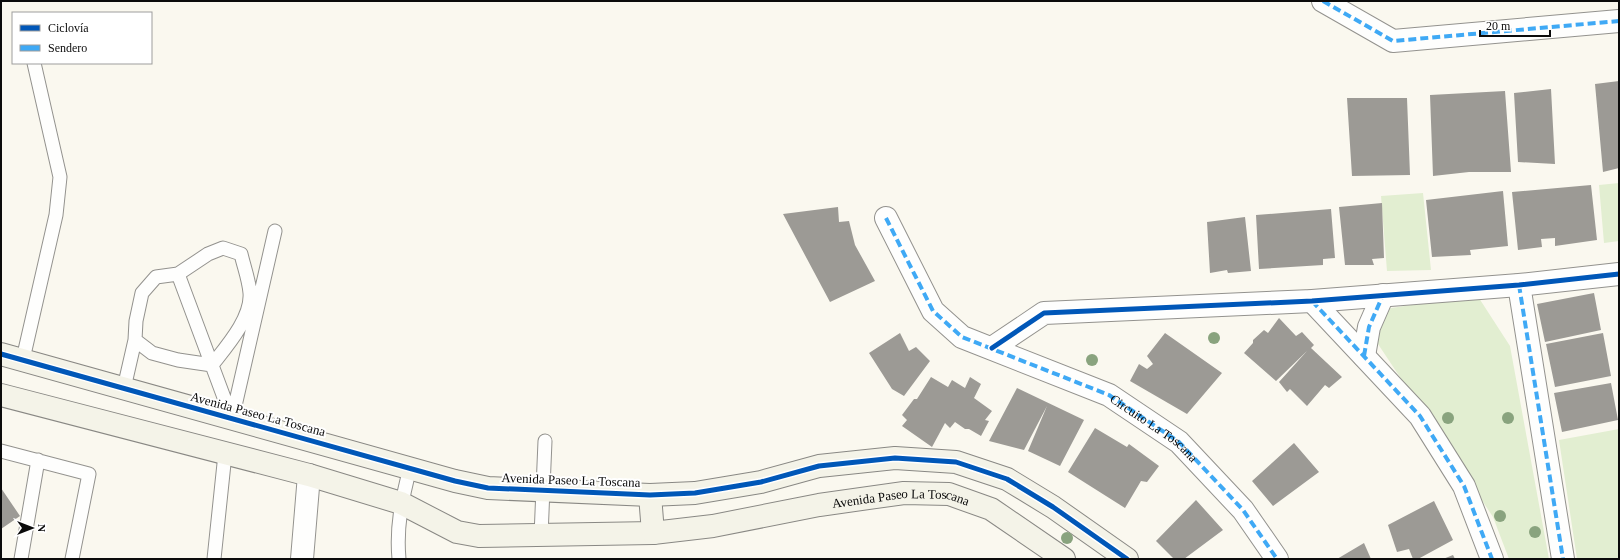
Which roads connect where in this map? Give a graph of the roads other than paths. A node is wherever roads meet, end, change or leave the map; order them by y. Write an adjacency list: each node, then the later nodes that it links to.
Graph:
1 (1323, 1): 2 (street)
2 (1619, 21)
3 (34, 64): 15 (lane)
4 (886, 218): 12 (street, Circuito La Toscana)
5 (275, 231): 19 (lane)
6 (178, 274): 11 (lane); 16 (lane); 16 (lane)
7 (1619, 274): 8 (street)
8 (1519, 285): 9 (street); 40 (street)
9 (1383, 295): 10 (street); 14 (street)
10 (1312, 301): 12 (street); 14 (street)
11 (135, 340): 16 (lane); 17 (lane)
12 (992, 348): 38 (street, Circuito La Toscana)
13 (1, 354): 15 (street, Avenida Paseo La Toscana)
14 (1364, 356): 39 (street)
15 (23, 359): 17 (street, Avenida Paseo La Toscana)
16 (212, 365): 19 (lane)
17 (124, 388): 19 (street, Avenida Paseo La Toscana)
18 (1, 395): 22 (street, Avenida Paseo La Toscana)
19 (232, 419): 24 (street, Avenida Paseo La Toscana)
20 (545, 441): 26 (lane)
21 (1, 451): 23 (lane)
22 (225, 454): 25 (street, Avenida Paseo La Toscana); 33 (lane)
23 (38, 460): 31 (lane); 32 (lane)
24 (410, 468): 26 (street, Avenida Paseo La Toscana); 28 (lane)
25 (309, 476): 28 (street, Avenida Paseo La Toscana); 34 (street)
26 (542, 492): 27 (street, Avenida Paseo La Toscana); 30 (lane)
27 (650, 495): 29 (street); 37 (street, Avenida Paseo La Toscana)
28 (401, 503): 30 (street, Avenida Paseo La Toscana); 35 (lane)
29 (652, 533): 30 (street, Avenida Paseo La Toscana); 36 (street, Avenida Paseo La Toscana)
30 (541, 536)
31 (21, 559)
32 (72, 559)
33 (214, 559)
34 (302, 559)
35 (399, 559)
36 (1064, 559)
37 (1127, 559)
38 (1277, 559)
39 (1492, 559)
40 (1563, 559)

